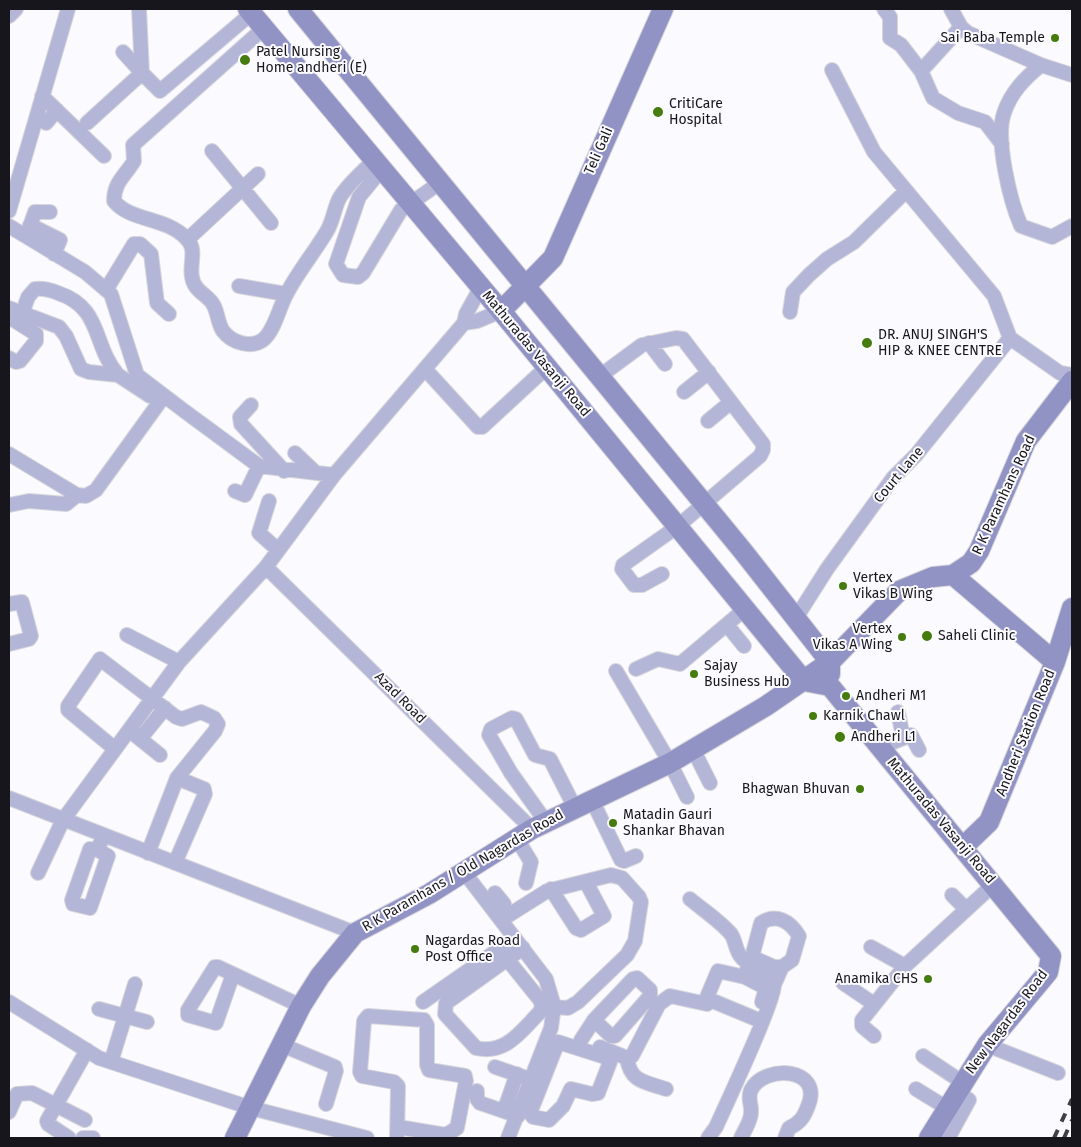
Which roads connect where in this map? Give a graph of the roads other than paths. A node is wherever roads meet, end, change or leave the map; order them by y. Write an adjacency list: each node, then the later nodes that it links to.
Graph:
1 (16, 9): 8 (street)
2 (68, 9): 17 (street)
3 (139, 9): 15 (street)
4 (298, 9): 26 (main road)
5 (663, 9): 38 (main road, Teli Gali)
6 (884, 9): 14 (street)
7 (951, 9): 10 (street)
8 (9, 16)
9 (254, 17): 15 (street); 24 (main road, Mathuradas Vasanji Road); 36 (street)
10 (961, 28): 12 (street); 14 (street)
11 (122, 52): 15 (street)
12 (1041, 64): 16 (street); 21 (street)
13 (832, 70): 28 (street)
14 (921, 71): 21 (street)
15 (142, 73): 20 (street)
16 (1072, 75)
17 (42, 96): 18 (street); 19 (street)
18 (57, 110): 19 (street); 23 (street)
19 (36, 116): 30 (street)
20 (87, 124)
21 (1002, 144): 34 (street)
22 (212, 152): 27 (street)
23 (104, 156)
24 (378, 164): 29 (main road, Mathuradas Vasanji Road); 29 (street); 41 (street)
25 (258, 174): 27 (street)
26 (441, 182): 29 (street); 38 (main road)
27 (243, 188): 32 (street); 36 (street)
28 (906, 191): 43 (street); 47 (street)
29 (410, 203): 39 (main road, Mathuradas Vasanji Road)
30 (9, 211)
31 (50, 212): 35 (street)
32 (271, 223)
33 (9, 226): 35 (street)
34 (1072, 226)
35 (28, 231): 40 (street)
36 (188, 239): 41 (street)
37 (239, 286): 41 (street)
38 (525, 286): 42 (main road, Teli Gali); 56 (main road)
39 (480, 287): 42 (main road, Mathuradas Vasanji Road); 46 (street)
40 (106, 290): 45 (street); 59 (street)
41 (286, 294)
42 (501, 311): 46 (street); 51 (main road, Mathuradas Vasanji Road)
43 (790, 312)
44 (13, 313): 49 (street); 54 (street); 54 (street)
45 (169, 314)
46 (464, 323): 52 (street)
47 (1010, 338): 55 (street); 81 (street, Court Lane)
48 (649, 343): 50 (street); 53 (street); 56 (street)
49 (9, 358)
50 (665, 364)
51 (547, 367): 52 (street); 73 (main road, Mathuradas Vasanji Road)
52 (425, 369): 67 (street)
53 (709, 372): 58 (street); 60 (street)
54 (118, 375): 59 (street)
55 (1072, 375)
56 (600, 376): 71 (main road)
57 (1072, 381): 77 (main road, R K Paramhans Road)
58 (684, 392)
59 (162, 399): 64 (street); 69 (street)
60 (731, 402): 62 (street); 71 (street)
61 (251, 405): 65 (street)
62 (708, 421)
63 (9, 454): 69 (street)
64 (259, 466): 65 (street); 68 (street)
65 (280, 467): 66 (street); 66 (street)
66 (316, 474): 67 (street)
67 (334, 475): 74 (street)
68 (235, 492)
69 (78, 495): 72 (street)
70 (269, 501): 74 (street)
71 (704, 504): 73 (street); 81 (main road)
72 (9, 505)
73 (678, 526): 76 (street); 80 (main road, Mathuradas Vasanji Road)
74 (278, 550): 75 (street)
75 (266, 567): 86 (street); 110 (street, Azad Road)
76 (662, 574)
77 (953, 575): 87 (main road, R K Paramhans Road); 88 (main road)
78 (9, 604): 84 (street)
79 (1072, 608): 88 (main road, Andheri Station Road)
80 (745, 609): 82 (street); 91 (main road, Mathuradas Vasanji Road)
81 (796, 618): 87 (main road)
82 (727, 625): 85 (street); 89 (street)
83 (127, 635): 86 (street)
84 (9, 644)
85 (744, 646)
86 (179, 662): 93 (street)
87 (830, 662): 91 (main road, R K Paramhans / Old Nagardas Road); 92 (main road)
88 (1055, 662): 112 (main road, Andheri Station Road)
89 (636, 669)
90 (616, 670): 103 (street)
91 (804, 681): 92 (main road); 98 (main road, R K Paramhans / Old Nagardas Road)
92 (830, 686): 99 (main road, Mathuradas Vasanji Road)
93 (153, 698): 94 (street); 96 (street); 100 (street)
94 (164, 708): 96 (street); 104 (street)
95 (898, 712): 97 (street)
96 (134, 734): 100 (street); 102 (street)
97 (903, 737): 99 (street); 101 (street)
98 (696, 747): 103 (main road, R K Paramhans / Old Nagardas Road); 105 (street)
99 (881, 747): 112 (main road, Mathuradas Vasanji Road)
100 (115, 749): 109 (street)
101 (919, 750)
102 (160, 755)
103 (670, 763): 106 (street); 108 (main road, R K Paramhans / Old Nagardas Road)
104 (177, 778): 114 (street); 116 (street)
105 (714, 781)
106 (687, 797)
107 (9, 798): 109 (street)
108 (584, 804): 110 (main road, R K Paramhans / Old Nagardas Road); 110 (street); 115 (street)
109 (63, 820): 111 (street); 118 (street)
110 (532, 830): 117 (main road, R K Paramhans / Old Nagardas Road); 120 (street)
111 (103, 836): 113 (street); 114 (street)
112 (963, 848): 121 (main road, Mathuradas Vasanji Road)
113 (98, 850)
114 (148, 853): 116 (street)
115 (636, 856)
116 (175, 863): 129 (street)
117 (464, 872): 125 (street); 129 (main road, R K Paramhans / Old Nagardas Road)
118 (38, 873)
119 (586, 882): 122 (street); 122 (street); 146 (street)
120 (526, 883)
121 (994, 884): 126 (street); 127 (main road, Mathuradas Vasanji Road)
122 (551, 889): 125 (street)
123 (952, 895): 126 (street)
124 (690, 900): 133 (street)
125 (500, 906): 130 (street)
126 (966, 909): 128 (street)
127 (1014, 910): 156 (main road, New Nagardas Road)
128 (953, 921): 134 (street); 138 (street)
129 (355, 933): 145 (main road, R K Paramhans / Old Nagardas Road)
130 (519, 943): 132 (street); 142 (street); 146 (street)
131 (872, 946): 134 (street)
132 (506, 959): 146 (street); 146 (street)
133 (751, 966): 135 (street); 135 (street); 140 (street); 150 (street); 150 (street)
134 (905, 966): 144 (street)
135 (782, 967): 140 (street)
136 (233, 974): 145 (street)
137 (843, 983): 144 (street)
138 (900, 983)
139 (135, 984): 148 (street)
140 (774, 985): 150 (street)
141 (9, 1002): 158 (street)
142 (423, 1002)
143 (707, 1004): 161 (street)
144 (874, 1004): 153 (street)
145 (301, 1006): 155 (main road, R K Paramhans / Old Nagardas Road)
146 (548, 1006): 152 (street)
147 (99, 1008): 148 (street)
148 (126, 1016): 151 (street); 160 (street)
149 (594, 1020): 154 (street)
150 (758, 1020): 166 (street)
151 (147, 1022)
152 (551, 1028): 154 (street); 157 (street)
153 (874, 1036)
154 (581, 1040): 161 (street)
155 (282, 1045): 173 (street); 174 (main road, R K Paramhans / Old Nagardas Road)
156 (987, 1045): 163 (street); 171 (main road, New Nagardas Road)
157 (549, 1048): 165 (street); 165 (street)
158 (87, 1050): 160 (street); 172 (street)
159 (923, 1056): 171 (street)
160 (114, 1058): 174 (street)
161 (627, 1058): 169 (street)
162 (495, 1067): 164 (street)
163 (1058, 1073)
164 (517, 1074): 165 (street); 175 (street)
165 (536, 1078): 177 (street)
166 (736, 1081): 167 (street); 188 (street)
167 (752, 1088): 189 (street); 190 (street)
168 (916, 1089): 171 (street)
169 (666, 1090)
170 (477, 1091): 175 (street)
171 (956, 1102): 180 (main road, New Nagardas Road)
172 (56, 1104): 176 (street); 178 (street); 182 (street)
173 (326, 1104)
174 (251, 1108): 185 (main road, R K Paramhans / Old Nagardas Road); 186 (street)
175 (504, 1111): 177 (street)
176 (9, 1112)
177 (518, 1116): 187 (street)
178 (85, 1120)
179 (398, 1133): 181 (street); 181 (street)
180 (931, 1133)
181 (446, 1136)
182 (69, 1138)
183 (83, 1138): 184 (street)
184 (94, 1138)
185 (235, 1138)
186 (368, 1138)
187 (508, 1138)
188 (708, 1138)
189 (741, 1138)
190 (785, 1138)

